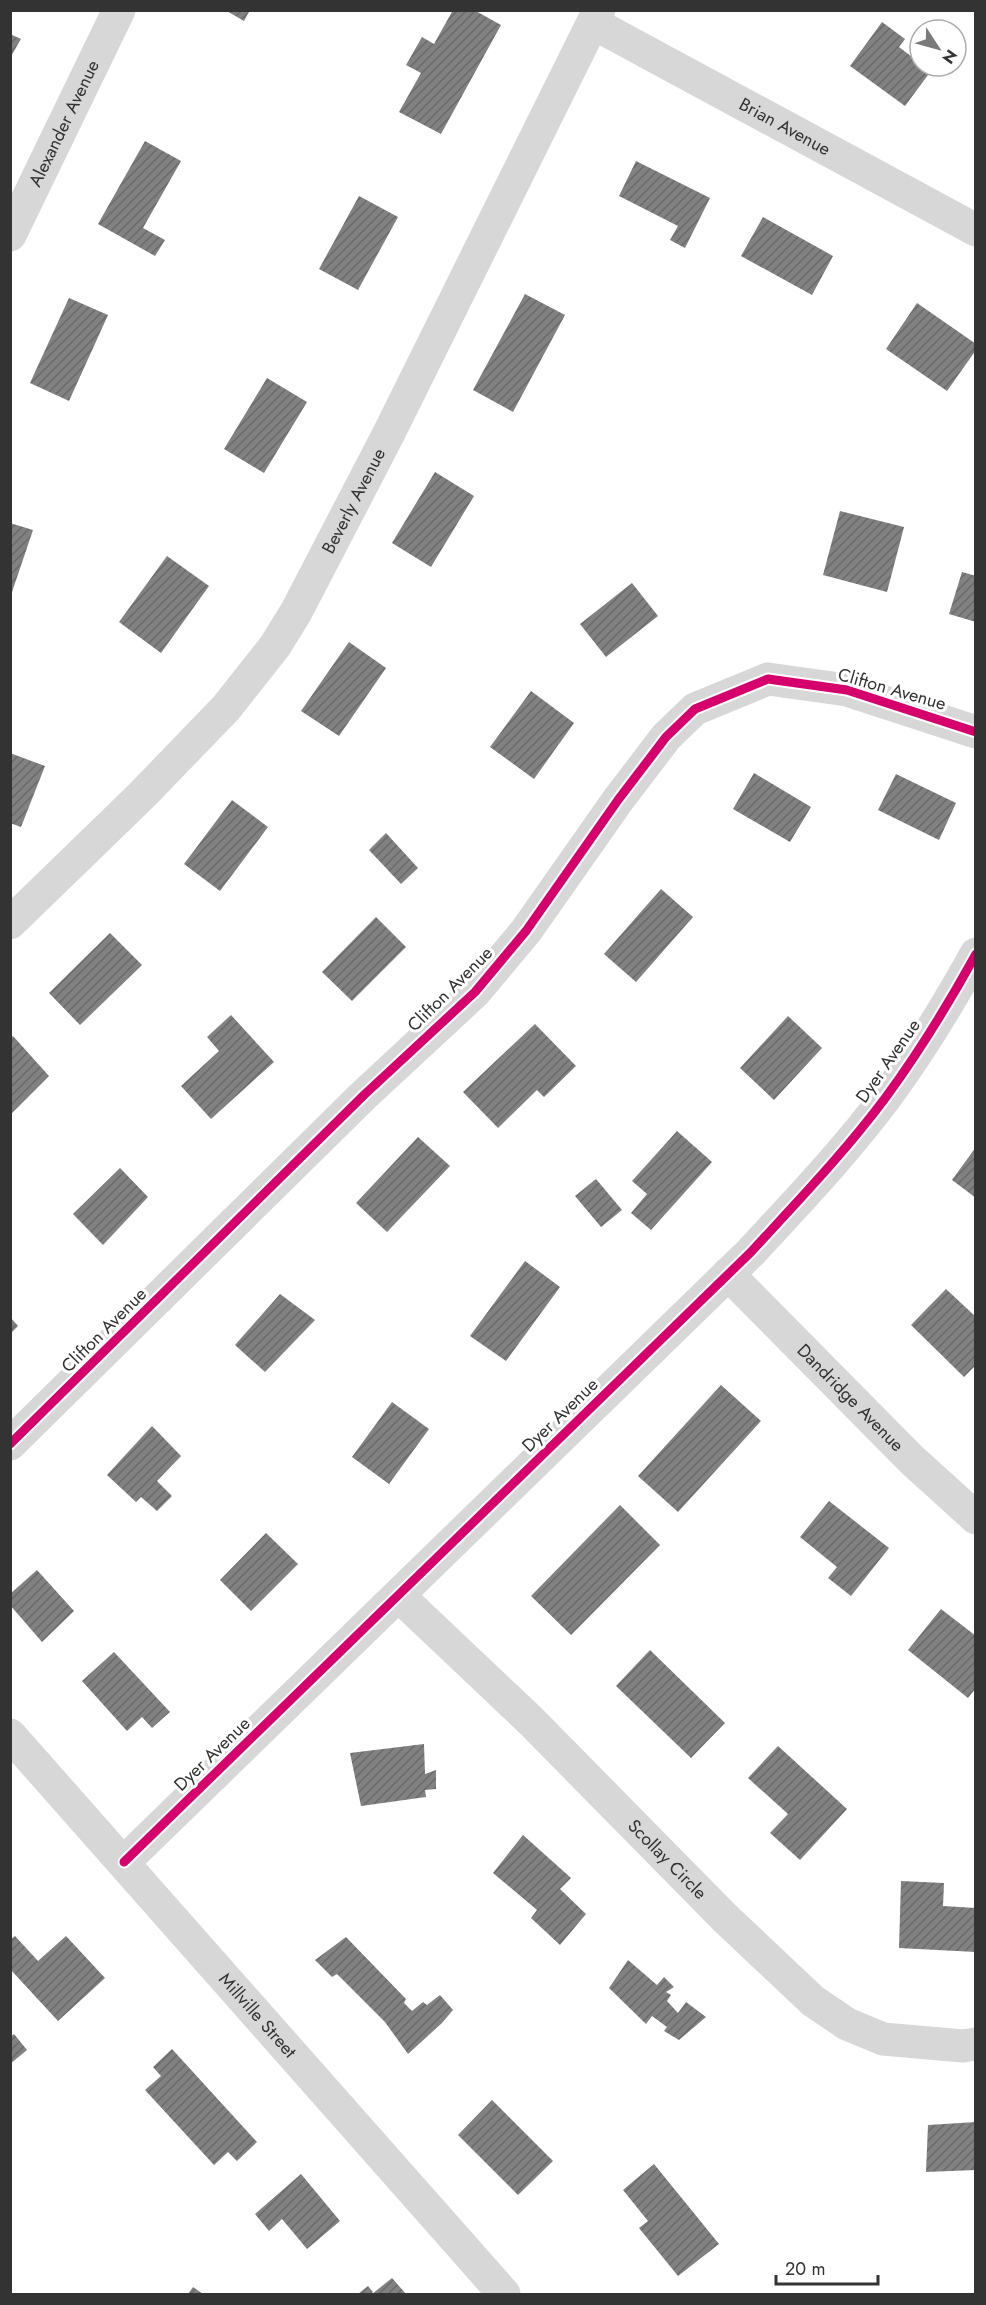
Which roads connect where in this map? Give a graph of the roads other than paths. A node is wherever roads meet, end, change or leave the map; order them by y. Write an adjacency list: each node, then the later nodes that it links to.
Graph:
1 (119, 10): 4 (street, Alexander Avenue)
2 (596, 17): 3 (street, Brian Avenue); 6 (street, Beverly Avenue)
3 (975, 230)
4 (10, 235)
5 (975, 732): 9 (street, Clifton Avenue)
6 (10, 923)
7 (975, 954): 8 (street, Dyer Avenue)
8 (728, 1274): 10 (street, Dandridge Avenue); 11 (street, Dyer Avenue)
9 (10, 1444)
10 (975, 1518)
11 (399, 1596): 13 (street, Dyer Avenue); 14 (street, Scollay Circle)
12 (10, 1736): 13 (street, Millville Street)
13 (124, 1862): 15 (street, Millville Street)
14 (975, 2044)
15 (504, 2295)

